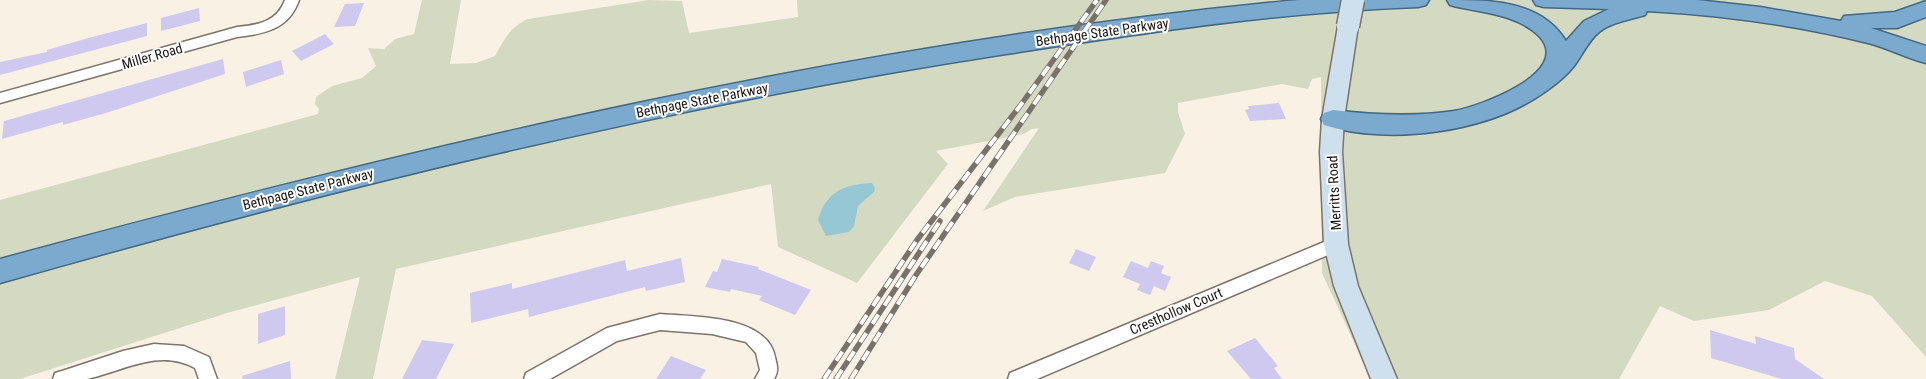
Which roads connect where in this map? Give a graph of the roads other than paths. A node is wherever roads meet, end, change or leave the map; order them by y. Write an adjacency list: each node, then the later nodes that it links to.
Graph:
1 (292, 0): 16 (street, Miller Road)
2 (1189, 0): 12 (highway)
3 (1296, 0): 8 (highway)
4 (1353, 0): 17 (main road, Merritts Road, bridge)
5 (1418, 0): 8 (highway, Bethpage State Parkway)
6 (1458, 0): 15 (highway)
7 (1544, 0): 9 (highway)
8 (1330, 4): 12 (highway, Bethpage State Parkway)
9 (1662, 4): 11 (highway); 15 (highway)
10 (1922, 11): 11 (highway); 13 (highway)
11 (1791, 18): 14 (highway)
12 (1103, 31): 19 (highway, Bethpage State Parkway)
13 (1926, 47)
14 (1926, 55)
15 (1550, 74): 17 (highway)
16 (0, 98)
17 (1333, 119): 18 (main road, Merritts Road)
18 (1336, 244): 24 (street, Cresthollow Court); 25 (main road, Merritts Road)
19 (0, 271)
20 (62, 379): 21 (street)
21 (208, 379)
22 (533, 379): 23 (street)
23 (764, 379)
24 (1016, 379)
25 (1384, 379)

